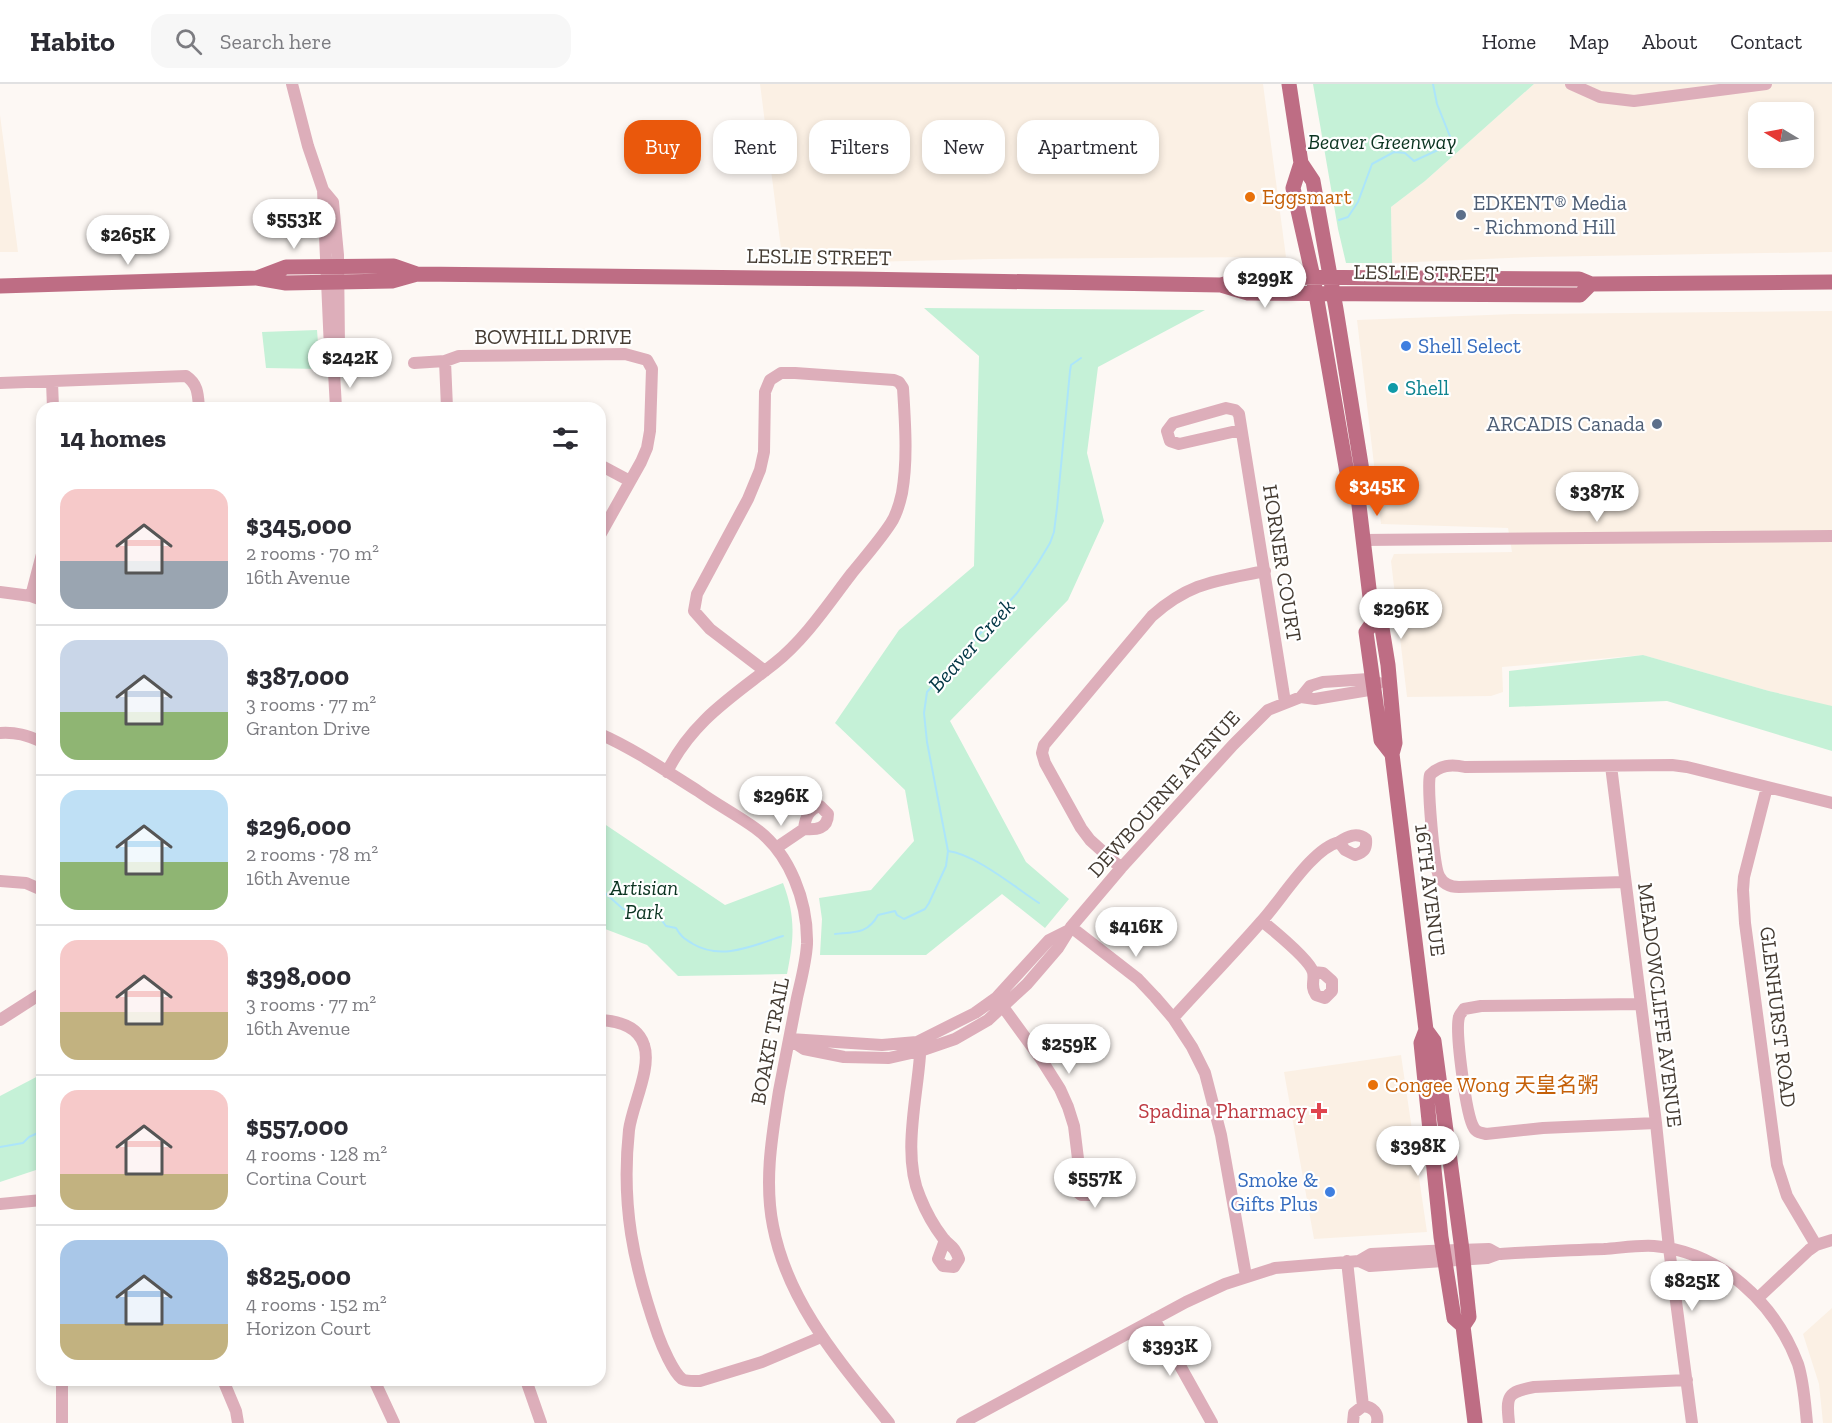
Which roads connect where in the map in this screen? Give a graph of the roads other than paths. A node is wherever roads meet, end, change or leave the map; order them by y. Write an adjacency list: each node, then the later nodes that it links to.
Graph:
1 (292, 84): 6 (street)
2 (1288, 84): 5 (main road, 16TH AVENUE)
3 (1571, 84): 4 (street)
4 (1766, 84)
5 (1301, 163): 7 (main road, 16TH AVENUE); 10 (main road, 16TH AVENUE)
6 (333, 274): 10 (main road, LESLIE STREET); 11 (main road, LESLIE STREET); 19 (street)
7 (1330, 277): 9 (main road, LESLIE STREET); 10 (main road, LESLIE STREET); 12 (main road, 16TH AVENUE)
8 (1832, 282): 9 (main road, LESLIE STREET)
9 (1591, 284): 12 (main road, LESLIE STREET)
10 (1314, 285): 12 (main road, LESLIE STREET); 24 (main road, 16TH AVENUE)
11 (0, 286)
12 (1333, 293): 24 (main road, 16TH AVENUE)
13 (445, 361): 14 (street, BOWHILL DRIVE); 20 (street); 23 (street, BOWHILL DRIVE)
14 (414, 363)
15 (52, 382): 16 (street); 17 (street); 18 (street)
16 (0, 383)
17 (52, 402)
18 (199, 402)
19 (336, 402)
20 (447, 402)
21 (1241, 430): 21 (street, HORNER COURT); 28 (street, HORNER COURT)
22 (606, 468): 23 (street)
23 (630, 481): 25 (street, BOWHILL DRIVE)
24 (1358, 497): 27 (main road, 16TH AVENUE)
25 (606, 524)
26 (1832, 536): 27 (street)
27 (1362, 540): 31 (main road, 16TH AVENUE)
28 (1264, 571): 35 (street, HORNER COURT); 47 (street)
29 (0, 592): 30 (street)
30 (36, 598)
31 (1373, 622): 33 (main road, 16TH AVENUE); 34 (main road, 16TH AVENUE)
32 (765, 671): 32 (street); 41 (street)
33 (1389, 683): 34 (street, DEWBOURNE AVENUE); 39 (main road, 16TH AVENUE)
34 (1373, 684): 35 (street, DEWBOURNE AVENUE); 39 (main road, 16TH AVENUE)
35 (1285, 702): 47 (street, DEWBOURNE AVENUE)
36 (0, 733): 38 (street)
37 (606, 737): 41 (street, BOAKE TRAIL)
38 (36, 740)
39 (1392, 754): 60 (main road, 16TH AVENUE)
40 (1611, 766): 42 (street); 49 (street, MEADOWCLIFFE AVENUE); 49 (street)
41 (668, 772): 46 (street, BOAKE TRAIL)
42 (1767, 788): 43 (street); 69 (street, GLENHURST ROAD)
43 (1832, 803)
44 (804, 829): 46 (street)
45 (1339, 842): 51 (street)
46 (776, 849): 61 (street, BOAKE TRAIL)
47 (1121, 868): 52 (street, DEWBOURNE AVENUE)
48 (0, 881): 50 (street)
49 (1624, 882): 56 (street, MEADOWCLIFFE AVENUE)
50 (36, 887)
51 (1262, 921): 53 (street); 57 (street)
52 (1069, 929): 55 (street, DEWBOURNE AVENUE); 57 (street)
53 (1313, 972)
54 (36, 997): 58 (street)
55 (1000, 1001): 62 (street, DEWBOURNE AVENUE); 64 (street)
56 (1640, 1004): 63 (street, MEADOWCLIFFE AVENUE); 63 (street)
57 (1173, 1018): 74 (street)
58 (0, 1020)
59 (606, 1020): 78 (street)
60 (1426, 1030): 71 (main road, 16TH AVENUE); 72 (main road, 16TH AVENUE)
61 (789, 1039): 62 (street, DEWBOURNE AVENUE); 78 (street, BOAKE TRAIL)
62 (919, 1046): 67 (street)
63 (1656, 1123): 70 (street, MEADOWCLIFFE AVENUE)
64 (1079, 1167)
65 (36, 1201): 66 (street)
66 (0, 1204)
67 (945, 1240)
68 (1832, 1240): 69 (street)
69 (1816, 1245): 75 (street)
70 (1669, 1248): 71 (street); 75 (street); 79 (street, MEADOWCLIFFE AVENUE)
71 (1462, 1255): 72 (street); 77 (main road, 16TH AVENUE)
72 (1444, 1256): 73 (street); 77 (main road, 16TH AVENUE)
73 (1353, 1261): 74 (street); 84 (street)
74 (1246, 1276): 76 (street)
75 (1758, 1298): 97 (street)
76 (1154, 1319): 90 (street); 91 (street)
77 (1463, 1326): 94 (main road, 16TH AVENUE)
78 (821, 1338): 89 (street, BOAKE TRAIL)
79 (1687, 1380): 95 (street); 96 (street, MEADOWCLIFFE AVENUE)
80 (62, 1386): 85 (street)
81 (226, 1386): 86 (street)
82 (377, 1386): 87 (street)
83 (529, 1386): 88 (street)
84 (1363, 1406): 92 (street); 93 (street)
85 (62, 1423)
86 (238, 1423)
87 (394, 1423)
88 (541, 1423)
89 (889, 1423)
90 (962, 1423)
91 (1212, 1423)
92 (1353, 1423)
93 (1377, 1423)
94 (1475, 1423)
95 (1509, 1423)
96 (1692, 1423)
97 (1807, 1423)

